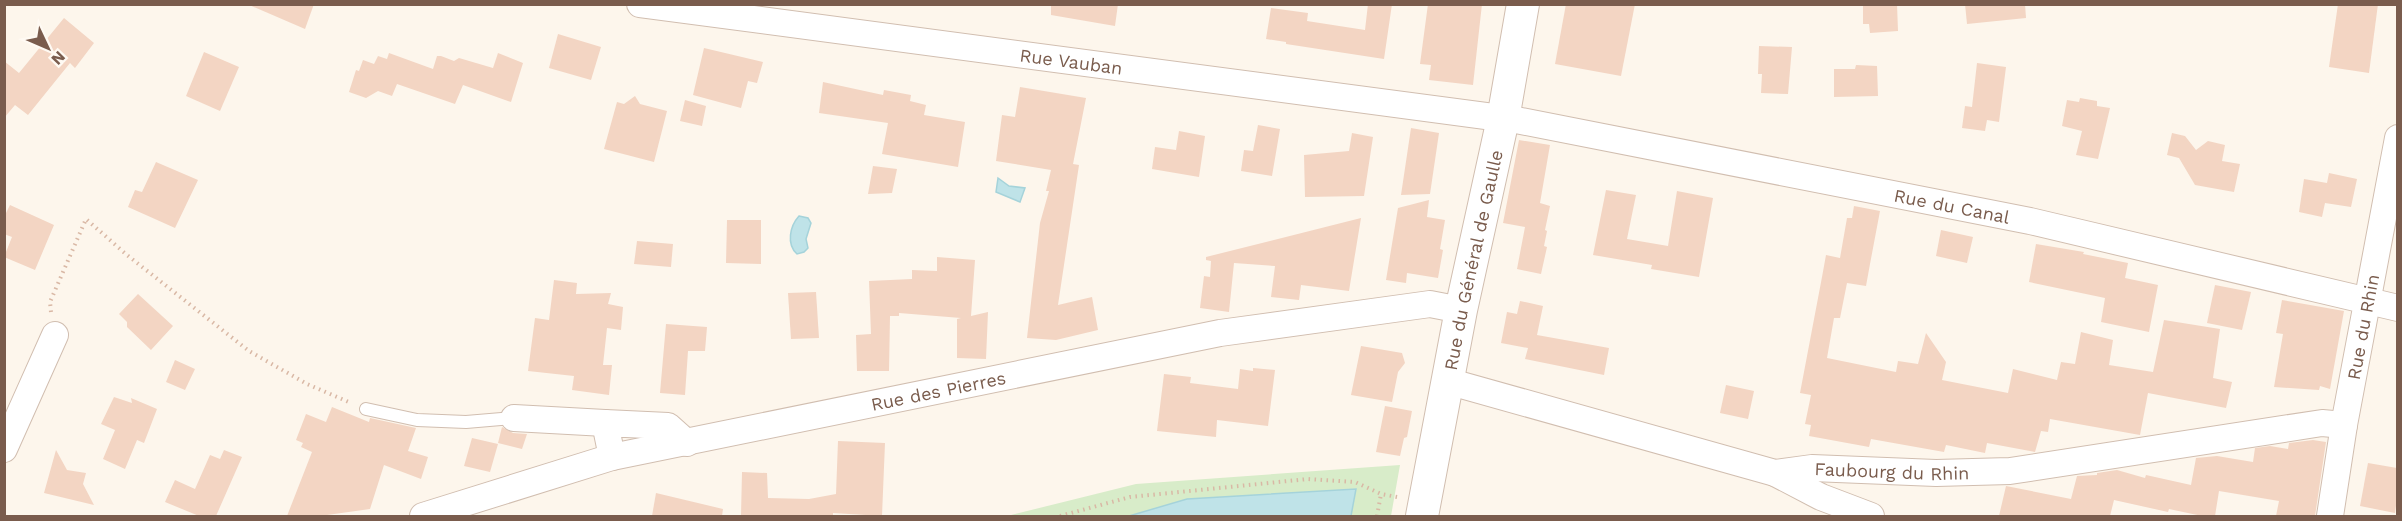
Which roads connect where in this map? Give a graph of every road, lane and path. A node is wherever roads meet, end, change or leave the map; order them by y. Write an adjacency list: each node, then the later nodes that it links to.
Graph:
1 (640, 4): 3 (street, Rue Vauban)
2 (1523, 4): 3 (street, Rue du Général de Gaulle)
3 (1503, 119): 5 (street, Rue du Canal); 7 (street, Rue du Général de Gaulle)
4 (2397, 138): 5 (street, Rue du Rhin)
5 (2366, 301): 6 (street, Rue du Canal); 13 (street, Rue du Rhin)
6 (2397, 308)
7 (1461, 310): 9 (street, Rue du Général de Gaulle); 14 (street, Rue des Pierres)
8 (55, 334): 10 (path); 15 (street)
9 (1447, 381): 17 (street, Faubourg du Rhin); 21 (street, Rue du Général de Gaulle)
10 (366, 409): 11 (lane)
11 (514, 418): 12 (street)
12 (605, 423): 14 (street); 16 (street)
13 (2344, 425): 17 (street, Faubourg du Rhin); 23 (street, Rue du Rhin)
14 (687, 443): 16 (street, Rue des Pierres)
15 (4, 449)
16 (612, 457): 18 (street, Rue des Pierres)
17 (1775, 474): 22 (street)
18 (423, 516)
19 (1060, 516): 20 (path)
20 (1377, 516)
21 (1422, 516)
22 (1871, 516)
23 (2330, 516)

